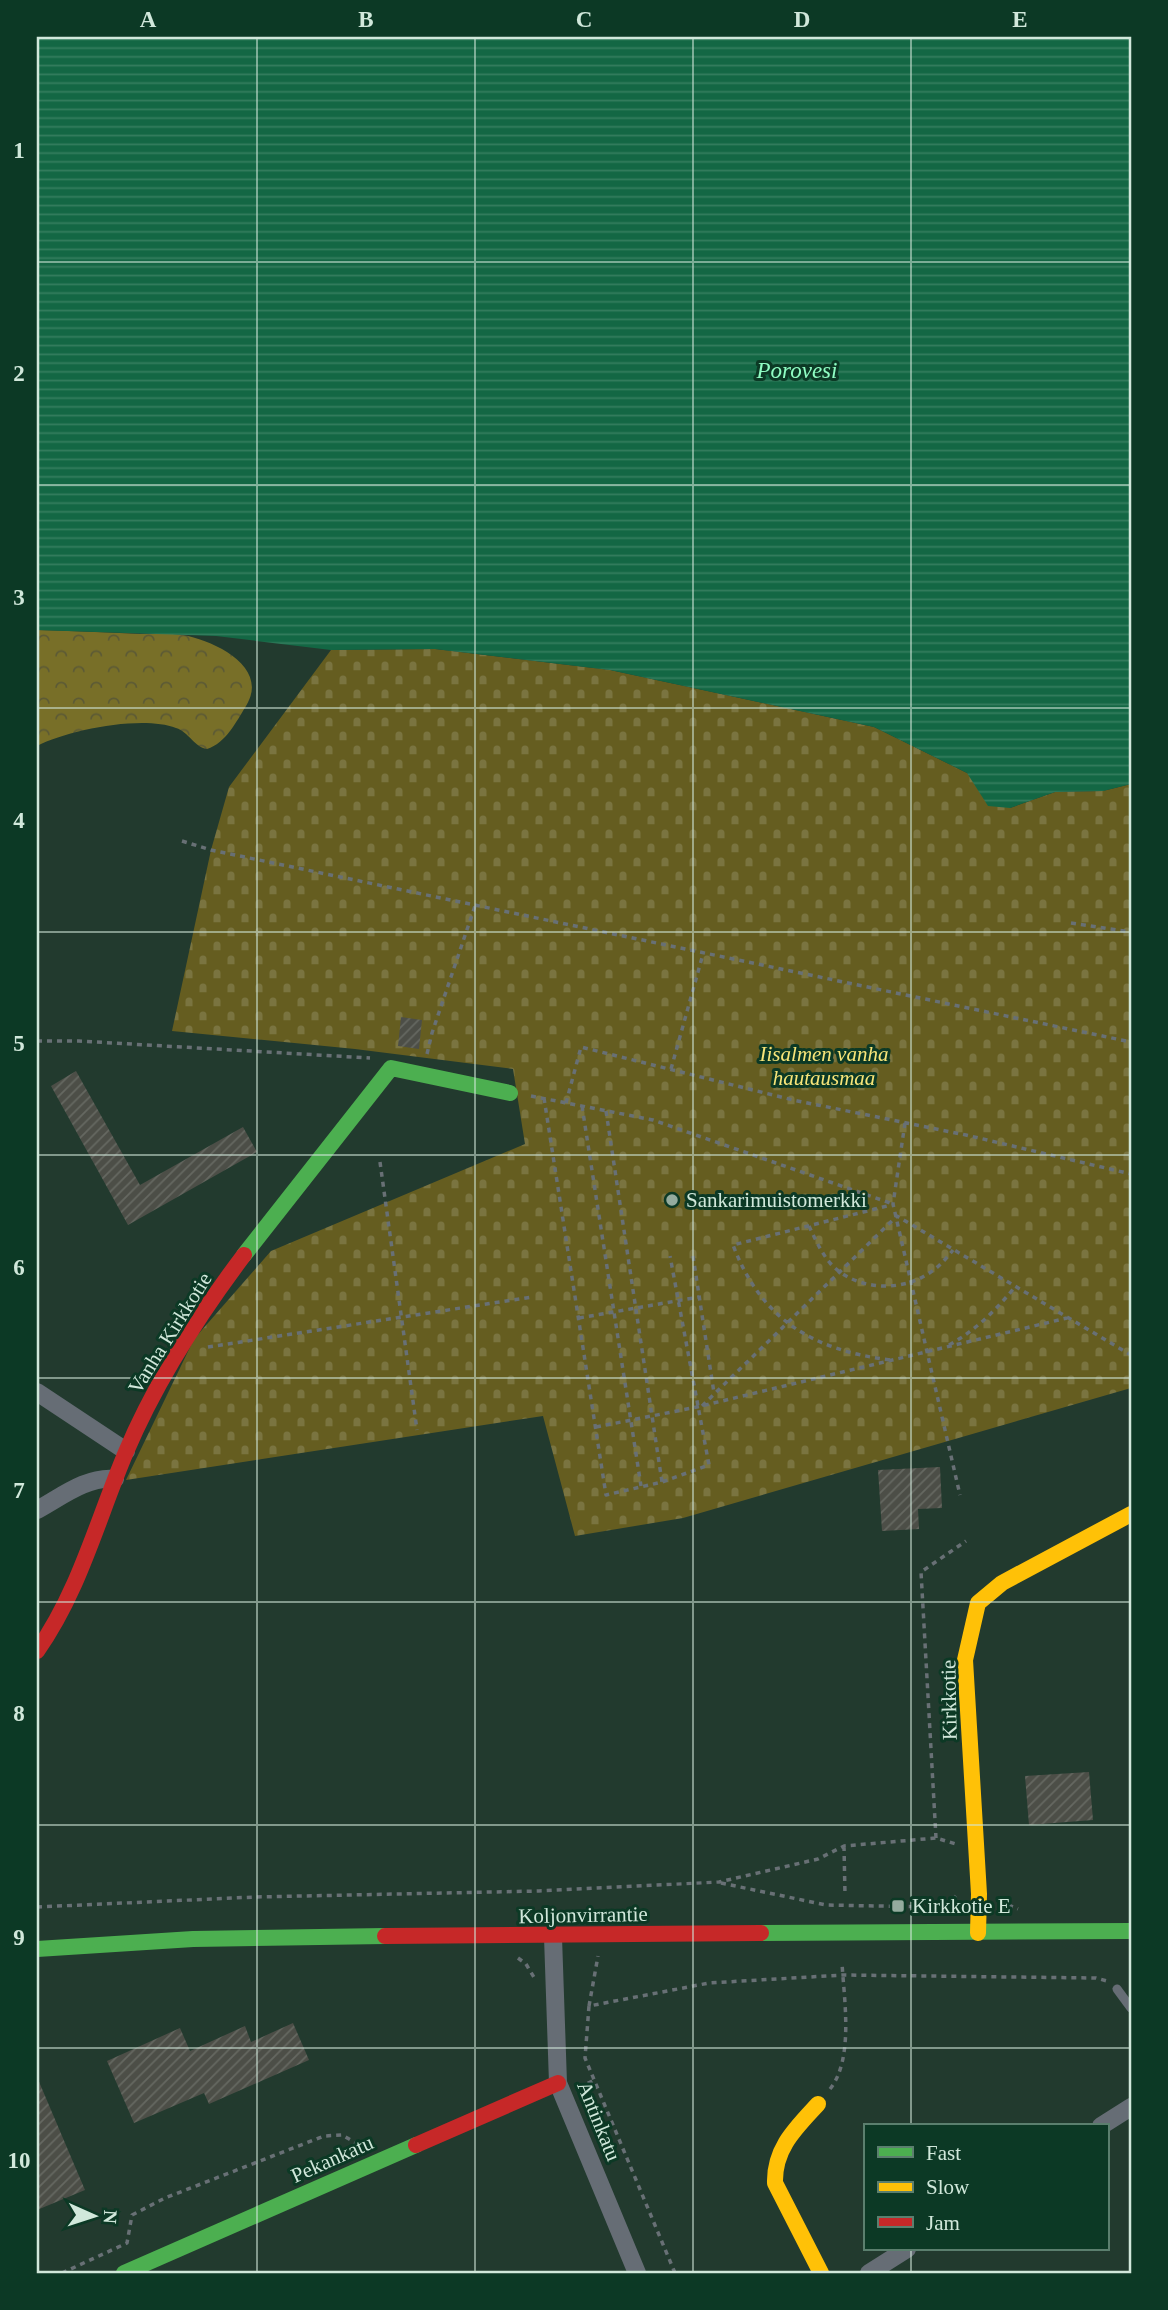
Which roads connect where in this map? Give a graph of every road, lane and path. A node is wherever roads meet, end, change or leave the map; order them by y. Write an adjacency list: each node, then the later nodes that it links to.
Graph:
1 (183, 841): 2 (path)
2 (475, 906): 5 (path); 10 (path)
3 (1071, 923): 4 (path)
4 (1131, 932)
5 (703, 954): 7 (path); 9 (path)
6 (37, 1041): 8 (path)
7 (1131, 1042)
8 (391, 1068): 10 (street); 49 (street, Vanha Kirkkotie)
9 (671, 1069): 13 (path); 16 (path)
10 (421, 1074): 11 (street)
11 (510, 1093): 12 (path)
12 (544, 1098): 13 (path); 34 (path)
13 (566, 1103): 14 (path)
14 (582, 1106): 15 (path); 32 (path)
15 (606, 1111): 19 (path); 31 (path)
16 (905, 1123): 18 (path); 19 (path)
17 (380, 1162): 33 (path)
18 (1131, 1174)
19 (893, 1204): 20 (path); 21 (path)
20 (897, 1216): 22 (path); 25 (path); 26 (path)
21 (808, 1226): 25 (path); 36 (path)
22 (953, 1250): 26 (path); 27 (path)
23 (670, 1256): 30 (path)
24 (693, 1256): 29 (path)
25 (839, 1272): 26 (path); 36 (path)
26 (912, 1281): 39 (path)
27 (1014, 1287): 35 (path); 38 (path)
28 (532, 1297): 33 (path)
29 (699, 1297): 30 (path); 43 (path)
30 (678, 1302): 31 (path); 44 (path)
31 (636, 1309): 32 (path); 45 (path)
32 (613, 1312): 34 (path); 46 (path)
33 (402, 1317): 37 (path); 48 (path)
34 (579, 1318): 47 (path)
35 (1067, 1318): 38 (path); 40 (path)
36 (787, 1323): 41 (path); 43 (path)
37 (202, 1348)
38 (944, 1348): 39 (path)
39 (928, 1352): 41 (path); 53 (path)
40 (1131, 1355)
41 (892, 1360): 44 (path)
42 (37, 1392): 49 (street)
43 (714, 1394): 44 (path)
44 (699, 1406): 45 (path); 51 (path)
45 (652, 1416): 46 (path); 51 (path)
46 (631, 1420): 47 (path); 52 (path)
47 (596, 1427): 52 (path)
48 (417, 1430)
49 (126, 1451): 50 (street, Vanha Kirkkotie)
50 (115, 1479): 54 (street); 57 (street, Vanha Kirkkotie)
51 (662, 1482): 52 (path)
52 (641, 1486)
53 (960, 1495)
54 (37, 1510)
55 (1131, 1514): 62 (street, Kirkkotie)
56 (966, 1541): 58 (path)
57 (37, 1651)
58 (936, 1839): 59 (path); 60 (path)
59 (844, 1846): 61 (path); 63 (path)
60 (961, 1846)
61 (719, 1882): 62 (path); 64 (path)
62 (979, 1894): 66 (street, Kirkkotie)
63 (845, 1895)
64 (37, 1907)
65 (1131, 1931): 66 (street, Koljonvirrantie)
66 (978, 1933): 67 (street, Koljonvirrantie)
67 (601, 1934): 69 (street, Koljonvirrantie); 75 (path)
68 (506, 1937): 69 (street, Koljonvirrantie); 70 (street, Koljonvirrantie); 74 (path)
69 (553, 1937): 77 (street, Antinkatu)
70 (37, 1949)
71 (842, 1963): 72 (path)
72 (843, 1975): 73 (path); 75 (path); 78 (path)
73 (1117, 1989): 76 (lane)
74 (536, 1991)
75 (589, 2006): 87 (path)
76 (1131, 2008)
77 (558, 2083): 83 (street, Pekankatu); 86 (street, Antinkatu)
78 (818, 2104): 88 (street)
79 (1131, 2107): 80 (street)
80 (1104, 2124)
81 (363, 2147): 84 (path)
82 (905, 2250): 89 (street)
83 (153, 2268): 85 (street, Pekankatu)
84 (62, 2273)
85 (124, 2273)
86 (638, 2273)
87 (675, 2273)
88 (821, 2273)
89 (869, 2273)

